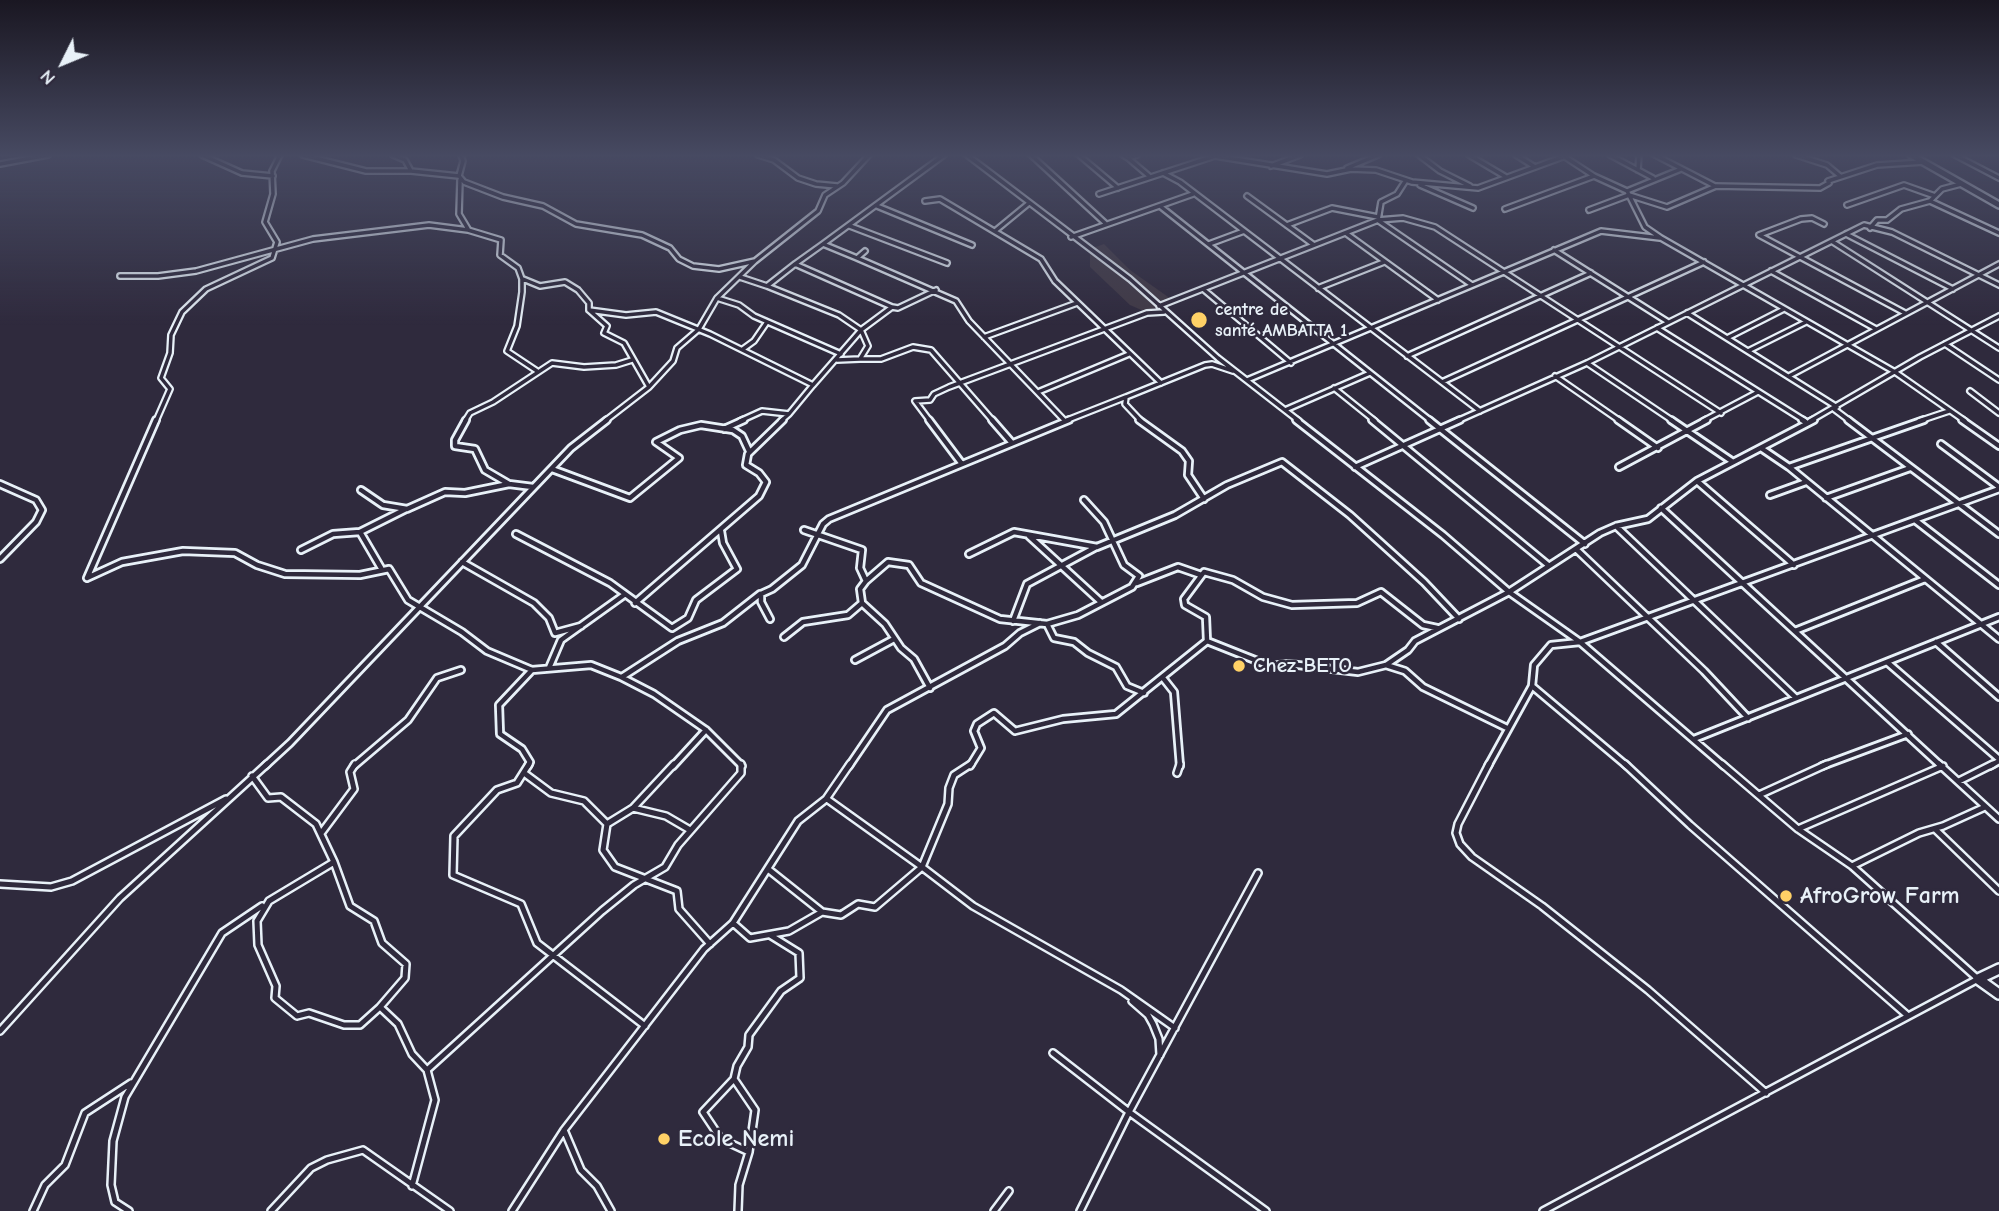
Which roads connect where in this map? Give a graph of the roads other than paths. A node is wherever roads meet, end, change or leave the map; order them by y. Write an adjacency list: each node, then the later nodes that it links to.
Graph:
1 (268, 212): 41 (street)
2 (459, 212): 27 (street)
3 (553, 212): 46 (street)
4 (817, 212): 46 (street)
5 (868, 212): 24 (street)
6 (890, 212): 38 (street)
7 (962, 212): 28 (street)
8 (1018, 212): 28 (street)
9 (1040, 212): 33 (street)
10 (1092, 212): 22 (street)
11 (1140, 212): 22 (street)
12 (1168, 212): 37 (street)
13 (1217, 212): 29 (street)
14 (1268, 212): 25 (street)
15 (1323, 212): 25 (street)
16 (1347, 212): 21 (street)
17 (1379, 212): 21 (street)
18 (1638, 212): 34 (street)
19 (1898, 212): 26 (street)
20 (1953, 212): 31 (street)
21 (1378, 219): 30 (street); 54 (street); 63 (street)
22 (1105, 223): 33 (street)
23 (1824, 224): 44 (street)
24 (849, 225): 36 (street); 49 (street)
25 (1287, 225): 39 (street)
26 (1870, 228): 32 (street); 56 (street)
27 (468, 230): 41 (street); 59 (street)
28 (995, 230): 72 (street)
29 (1244, 231): 37 (street); 45 (street)
30 (1346, 233): 39 (street); 47 (street)
31 (1999, 233)
32 (1846, 234): 35 (street); 66 (street)
33 (1071, 237): 75 (street)
34 (1661, 238): 40 (street); 48 (street)
35 (1833, 242): 44 (street); 73 (street)
36 (823, 244): 43 (street); 50 (street)
37 (1209, 244): 53 (street)
38 (972, 245)
39 (1315, 246): 45 (street)
40 (1554, 250): 54 (street); 55 (street)
41 (274, 251): 57 (street); 191 (street)
42 (865, 251): 43 (street)
43 (857, 258): 67 (street)
44 (1800, 258): 52 (street); 79 (street)
45 (1281, 259): 53 (street); 65 (street)
46 (755, 261): 58 (street)
47 (1385, 261): 65 (street); 71 (street)
48 (1704, 262): 60 (street); 69 (street)
49 (947, 263)
50 (795, 264): 62 (street); 74 (street)
51 (1999, 264): 56 (street)
52 (1771, 271): 60 (street); 91 (street)
53 (1245, 272): 64 (street); 95 (street)
54 (1505, 272): 63 (street); 68 (street)
55 (1591, 273): 68 (street); 69 (street)
56 (1979, 275): 61 (street); 66 (street)
57 (120, 276)
58 (740, 276): 62 (street); 70 (street)
59 (522, 279): 77 (street); 111 (street)
60 (1744, 285): 76 (street); 78 (street)
61 (1999, 285)
62 (767, 286): 89 (street)
63 (1473, 286): 71 (street)
64 (1202, 288): 75 (street); 108 (street)
65 (1318, 288): 88 (street)
66 (1953, 289): 73 (street)
67 (936, 290): 74 (street); 93 (street)
68 (1540, 295): 82 (street); 104 (street)
69 (1627, 296): 82 (street); 85 (street)
70 (717, 299): 84 (street); 87 (street)
71 (1438, 300): 88 (street)
72 (1077, 303): 90 (street); 93 (street)
73 (1928, 303): 79 (street); 92 (street)
74 (892, 306): 89 (street)
75 (1159, 306): 80 (street)
76 (1785, 309): 83 (street); 94 (street)
77 (589, 310): 87 (street); 106 (street)
78 (1686, 313): 85 (street); 94 (street)
79 (1905, 314): 91 (street)
80 (1170, 316): 90 (street); 112 (street)
81 (1999, 316): 92 (street)
82 (1579, 320): 98 (street); 119 (street)
83 (1807, 321): 96 (street); 101 (street)
84 (767, 322): 100 (street); 102 (street)
85 (1668, 322): 86 (street)
86 (1657, 328): 98 (street); 127 (street)
87 (699, 329): 100 (street); 123 (street)
88 (1371, 329): 95 (street); 104 (street)
89 (862, 330): 102 (street); 105 (street)
90 (1104, 330): 103 (street); 110 (street)
91 (1877, 330): 96 (street)
92 (1971, 330): 97 (street); 99 (street)
93 (984, 337): 110 (street)
94 (1727, 338): 101 (street)
95 (1335, 344): 108 (street); 114 (street)
96 (1846, 344): 113 (street); 116 (street)
97 (1945, 344): 113 (street); 118 (street)
98 (1619, 346): 109 (street); 133 (street)
99 (1999, 348)
100 (742, 349): 122 (street)
101 (1748, 351): 116 (street)
102 (841, 354): 107 (street)
103 (1129, 354): 121 (street); 126 (street)
104 (1407, 356): 119 (street)
105 (860, 359): 107 (street); 120 (street)
106 (632, 360): 111 (street); 123 (street)
107 (836, 360): 122 (street)
108 (1291, 363): 117 (street)
109 (1587, 363): 115 (street); 140 (street)
110 (1011, 364): 120 (street); 126 (street)
111 (537, 370): 159 (street)
112 (1237, 372): 117 (street); 121 (street)
113 (1895, 372): 129 (street); 132 (street)
114 (1371, 373): 124 (street); 139 (street)
115 (1555, 376): 131 (street); 146 (street)
116 (1789, 376): 129 (street)
117 (1247, 380): 130 (street)
118 (1999, 380)
119 (1442, 382): 131 (street)
120 (961, 383): 142 (street); 150 (street)
121 (1161, 383): 128 (street)
122 (813, 385): 135 (street)
123 (649, 387): 155 (street)
124 (1334, 388): 130 (street); 145 (street)
125 (1970, 391): 134 (street)
126 (1038, 392): 136 (street)
127 (1758, 392): 133 (street); 137 (street)
128 (1126, 397): 136 (street); 165 (street)
129 (1836, 408): 137 (street); 141 (street)
130 (1285, 410): 153 (street)
131 (1480, 411): 139 (street)
132 (1949, 411): 141 (street); 144 (street)
133 (1721, 413): 140 (street)
134 (1999, 413)
135 (789, 414): 138 (street); 148 (street)
136 (1065, 421): 142 (street)
137 (1807, 423): 147 (street)
138 (723, 429): 148 (street); 155 (street)
139 (1442, 430): 145 (street); 181 (street)
140 (1688, 431): 146 (street); 149 (street)
141 (1873, 439): 152 (street); 154 (street)
142 (1012, 443): 150 (street)
143 (1941, 444): 161 (street)
144 (1999, 446)
145 (1405, 447): 153 (street); 188 (street)
146 (1658, 448): 151 (street)
147 (1761, 448): 149 (street); 152 (street)
148 (749, 451): 173 (street)
149 (1733, 463): 156 (street)
150 (962, 464): 177 (street)
151 (1619, 467)
152 (1789, 467): 157 (street)
153 (1354, 468): 198 (street)
154 (1911, 468): 164 (street); 167 (street)
155 (552, 469): 160 (street)
156 (1697, 481): 168 (street); 189 (street)
157 (1807, 482): 163 (street); 164 (street)
158 (0, 484): 186 (street)
159 (509, 484): 160 (street); 169 (street)
160 (534, 487): 187 (street)
161 (1999, 488): 167 (street)
162 (361, 490): 169 (street)
163 (1770, 495)
164 (1826, 498): 179 (street)
165 (1204, 499): 180 (street); 209 (street)
166 (1084, 500): 180 (street)
167 (1959, 503): 170 (street); 176 (street)
168 (1661, 508): 171 (street); 196 (street)
169 (407, 509): 174 (street)
170 (1915, 520): 179 (street); 197 (street)
171 (1615, 526): 181 (street); 202 (street)
172 (804, 530): 177 (street)
173 (721, 531): 203 (street); 203 (street)
174 (360, 532): 184 (street); 191 (street)
175 (516, 534): 200 (street)
176 (1999, 534)
177 (819, 535): 194 (street); 199 (street)
178 (1028, 536): 182 (street); 185 (street); 190 (street)
179 (1872, 536): 189 (street); 193 (street)
180 (1114, 541): 182 (street); 195 (street)
181 (1586, 544): 183 (street)
182 (1097, 547): 190 (street)
183 (1576, 549): 188 (street); 207 (street)
184 (302, 550)
185 (969, 554)
186 (0, 559)
187 (462, 562): 205 (street); 214 (street)
188 (1548, 565): 198 (street)
189 (1794, 565): 196 (street)
190 (1060, 566): 201 (street); 210 (street)
191 (381, 568): 205 (street)
192 (1201, 575): 195 (street); 215 (street); 220 (street)
193 (1926, 579): 213 (street); 216 (street)
194 (866, 581): 204 (street); 210 (street)
195 (1135, 584): 201 (street)
196 (1743, 584): 202 (street); 216 (street)
197 (1999, 585)
198 (1509, 592): 209 (street); 221 (street)
199 (761, 594): 208 (street); 229 (street)
200 (624, 595): 203 (street); 214 (street)
201 (1101, 601): 212 (street)
202 (1695, 601): 207 (street); 236 (street)
203 (635, 603)
204 (863, 603): 217 (street); 218 (street)
205 (419, 608): 228 (street); 246 (street)
206 (1999, 617): 213 (street)
207 (1648, 618): 221 (street); 237 (street)
208 (770, 619)
209 (1459, 619): 215 (street)
210 (1013, 621): 211 (street)
211 (1040, 623): 212 (street); 233 (street)
212 (1047, 624): 234 (street)
213 (1981, 624): 219 (street); 222 (street)
214 (581, 626): 226 (street)
215 (1440, 628): 225 (street)
216 (1795, 631): 230 (street)
217 (784, 637)
218 (895, 639): 223 (street); 233 (street)
219 (1999, 639)
220 (1207, 641): 225 (street); 231 (street)
221 (1580, 642): 232 (street); 241 (street)
222 (1936, 642): 224 (street); 235 (street)
223 (855, 660)
224 (1887, 662): 230 (street); 242 (street)
225 (1386, 665): 238 (street)
226 (549, 669): 228 (street); 229 (street)
227 (461, 670): 258 (street)
228 (532, 670): 244 (street)
229 (621, 677): 239 (street)
230 (1848, 677): 236 (street); 240 (street)
231 (1163, 678): 234 (street); 245 (street)
232 (1532, 686): 238 (street); 278 (street)
233 (930, 688): 250 (street)
234 (1144, 693): 261 (street)
235 (1999, 697)
236 (1796, 698): 237 (street)
237 (1748, 718): 241 (street)
238 (1507, 728): 287 (street)
239 (706, 730): 252 (street); 257 (street)
240 (1908, 734): 243 (street); 248 (street)
241 (1694, 739): 248 (street)
242 (1999, 760): 247 (street)
243 (1943, 766): 247 (street); 255 (street)
244 (524, 773): 254 (street); 272 (street)
245 (1177, 773)
246 (252, 776): 249 (street); 258 (street)
247 (1959, 781): 251 (street)
248 (1759, 795): 255 (street)
249 (231, 797): 265 (street); 281 (street)
250 (826, 799): 261 (street); 262 (street)
251 (1985, 807): 253 (street); 256 (street)
252 (633, 808): 254 (street); 257 (street)
253 (1999, 819)
254 (607, 824): 264 (street)
255 (1798, 829): 260 (street)
256 (1934, 829): 260 (street); 266 (street)
257 (690, 830): 264 (street)
258 (323, 832): 259 (street)
259 (334, 862): 267 (street); 277 (street)
260 (1852, 866): 274 (street)
261 (922, 867): 268 (street); 275 (street)
262 (768, 869): 268 (street); 269 (street)
263 (1258, 873): 280 (street)
264 (645, 878): 271 (street); 272 (street)
265 (0, 884)
266 (1999, 891)
267 (269, 901): 277 (street); 286 (street)
268 (822, 912): 270 (street)
269 (733, 923): 270 (street); 271 (street)
270 (769, 935): 285 (street)
271 (710, 944): 279 (street)
272 (555, 954): 279 (street); 284 (street)
273 (1999, 969): 274 (street)
274 (1978, 979): 276 (street); 278 (street)
275 (1121, 990): 280 (street); 283 (street)
276 (1999, 994)
277 (380, 1007): 284 (street)
278 (1907, 1015): 287 (street)
279 (645, 1026): 289 (street)
280 (1175, 1028): 283 (street)
281 (0, 1031)
282 (1053, 1053): 288 (street)
283 (1160, 1058): 288 (street)
284 (427, 1070): 291 (street)
285 (734, 1079): 290 (street); 290 (street)
286 (133, 1082): 293 (street); 294 (street)
287 (1766, 1094): 303 (street)
288 (1129, 1112): 301 (street); 302 (street)
289 (564, 1130): 297 (street); 298 (street)
290 (749, 1152): 299 (street)
291 (412, 1186): 295 (street); 296 (street)
292 (1009, 1191): 300 (street)
293 (33, 1211)
294 (129, 1211)
295 (270, 1211)
296 (450, 1211)
297 (512, 1211)
298 (611, 1211)
299 (738, 1211)
300 (995, 1211)
301 (1080, 1211)
302 (1266, 1211)
303 (1543, 1211)

